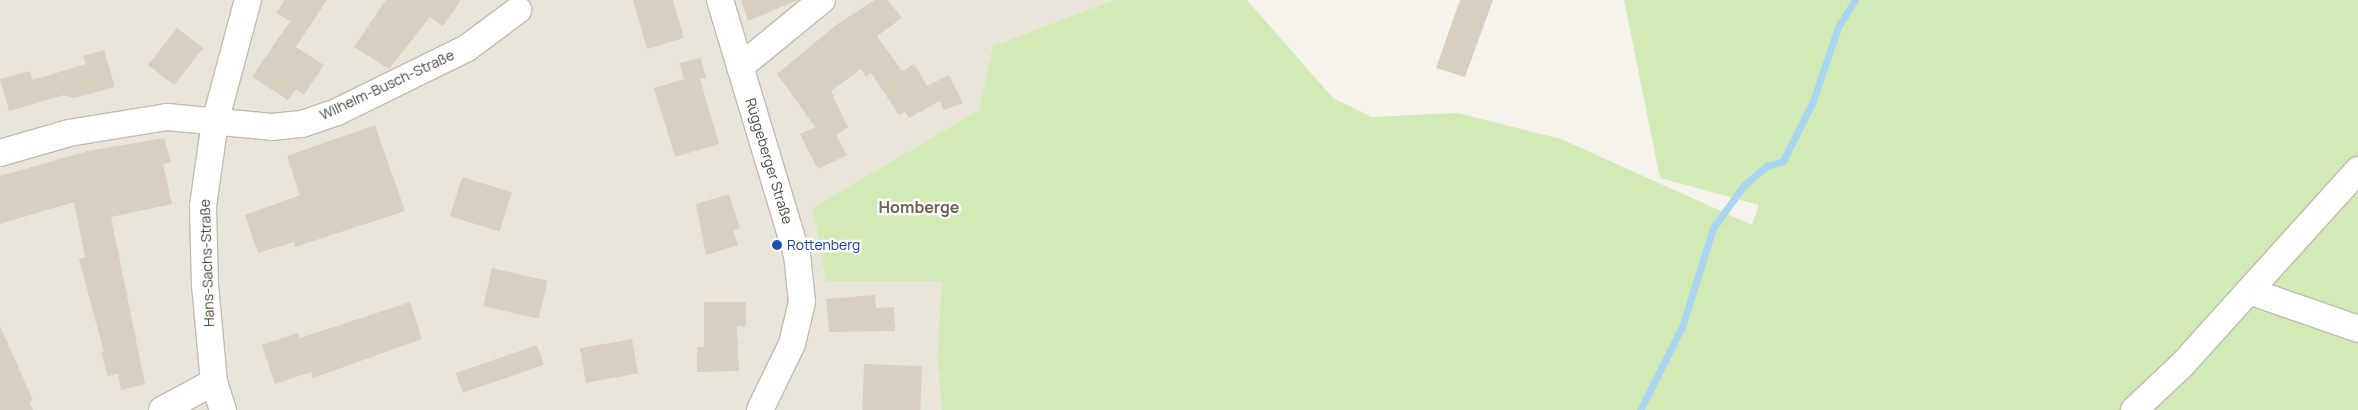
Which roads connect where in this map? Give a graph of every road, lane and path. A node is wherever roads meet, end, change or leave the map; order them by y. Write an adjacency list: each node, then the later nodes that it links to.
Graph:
1 (248, 0): 6 (street, Hans-Sachs-Straße)
2 (720, 0): 5 (street, Rüggeberger Straße)
3 (822, 0): 5 (street)
4 (518, 10): 6 (street, Wilhelm-Busch-Straße)
5 (740, 67): 12 (street, Rüggeberger Straße)
6 (215, 122): 7 (street, Wilhelm-Busch-Straße); 11 (street, Hans-Sachs-Straße)
7 (0, 153)
8 (2358, 170): 9 (street)
9 (2249, 291): 10 (street); 15 (street)
10 (2358, 329)
11 (214, 382): 13 (street); 14 (street, Hans-Sachs-Straße)
12 (763, 409)
13 (162, 410)
14 (223, 410)
15 (2134, 410)

